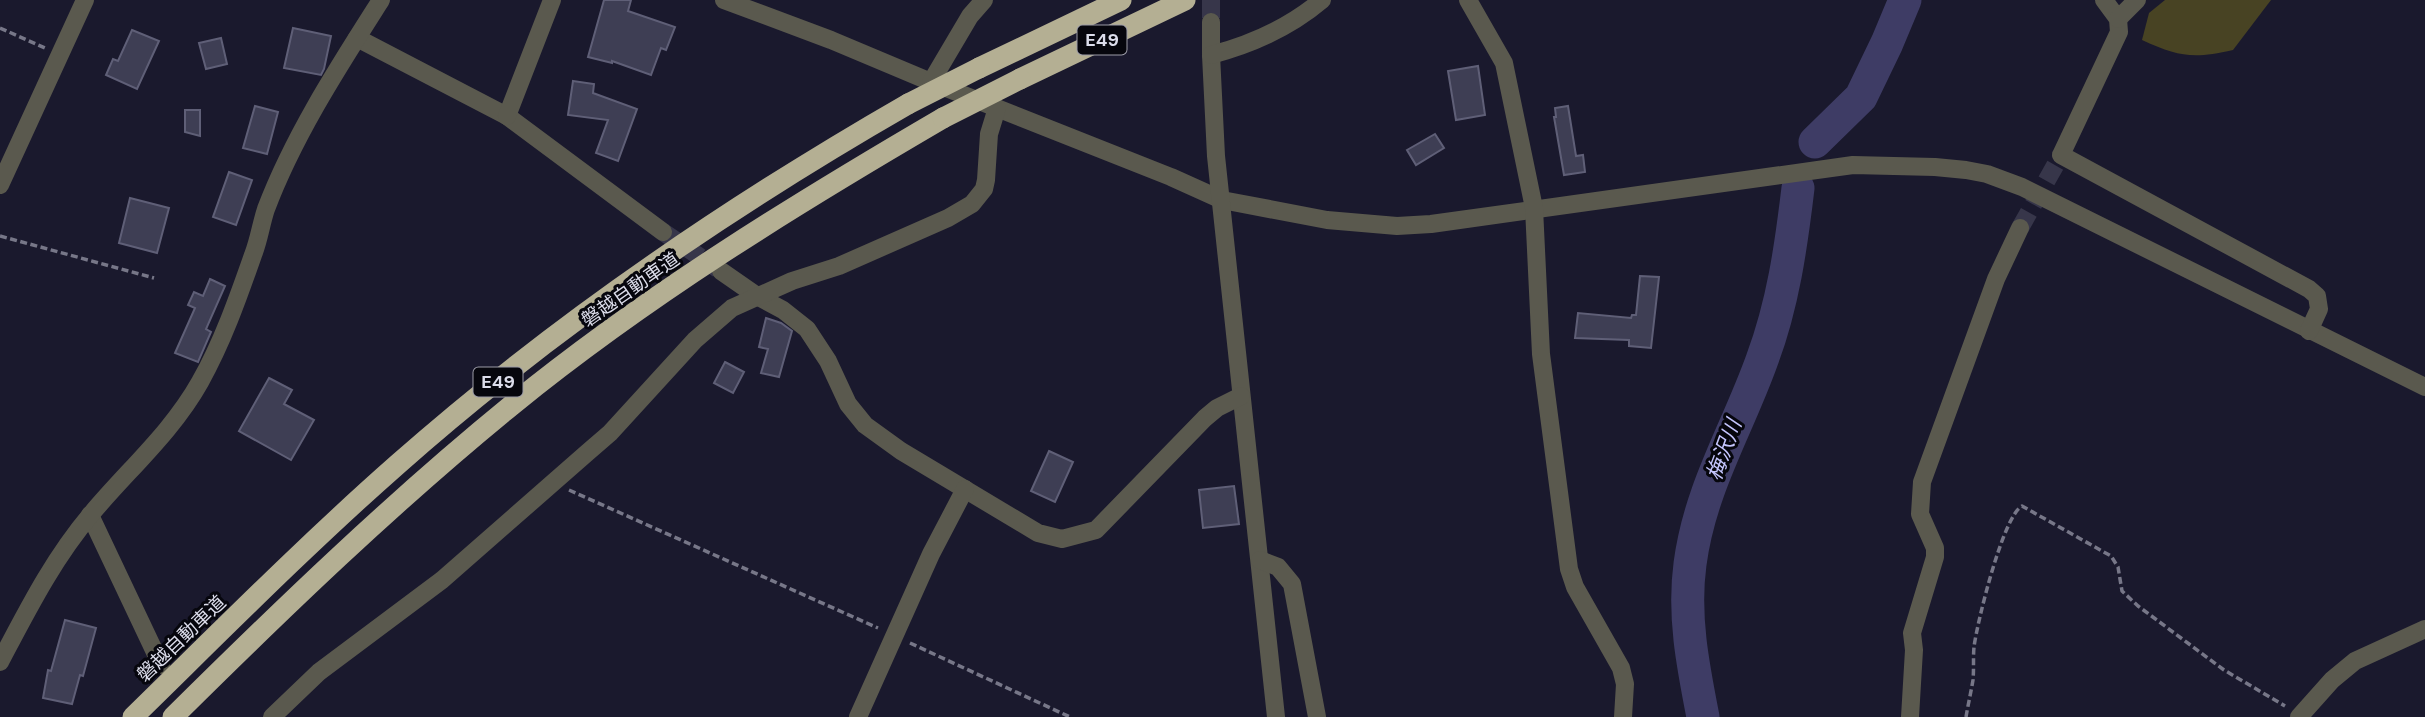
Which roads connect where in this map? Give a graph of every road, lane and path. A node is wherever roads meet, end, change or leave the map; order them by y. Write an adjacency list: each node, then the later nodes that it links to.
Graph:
1 (85, 0): 16 (street)
2 (381, 0): 15 (street)
3 (552, 0): 20 (street)
4 (724, 0): 18 (street)
5 (984, 0): 18 (street)
6 (1121, 0): 42 (highway, 磐越自動車道 / E49, bridge)
7 (1185, 0): 43 (highway, 磐越自動車道 / E49, bridge)
8 (1322, 0): 17 (street)
9 (1468, 0): 23 (street)
10 (2104, 0): 12 (street)
11 (2137, 0): 12 (street)
12 (2118, 19): 30 (street)
13 (1211, 22): 17 (street)
14 (0, 28): 16 (path)
15 (357, 38): 20 (street); 35 (street)
16 (59, 55): 21 (street)
17 (1211, 55): 22 (street)
18 (930, 82): 19 (street)
19 (997, 108): 22 (street); 29 (street)
20 (507, 116): 25 (street)
21 (0, 185)
22 (1222, 200): 23 (street); 32 (street)
23 (1534, 208): 30 (street); 49 (street)
24 (2020, 228): 50 (street)
25 (663, 232)
26 (0, 236): 28 (path)
27 (721, 271): 29 (street)
28 (154, 278)
29 (757, 296): 33 (street); 34 (street)
30 (2309, 331): 31 (street)
31 (2425, 387)
32 (1241, 396): 34 (street); 36 (street)
33 (557, 479): 38 (path); 44 (street)
34 (965, 489): 38 (street)
35 (90, 515): 39 (street); 40 (street)
36 (1261, 559): 47 (street); 48 (street)
37 (2425, 629): 41 (street)
38 (895, 636): 45 (street); 46 (path)
39 (0, 662)
40 (161, 665)
41 (2300, 716): 51 (path)
42 (133, 717)
43 (173, 717)
44 (272, 717)
45 (858, 717)
46 (1070, 717)
47 (1276, 717)
48 (1318, 717)
49 (1623, 717)
50 (1910, 717)
51 (1966, 717)

